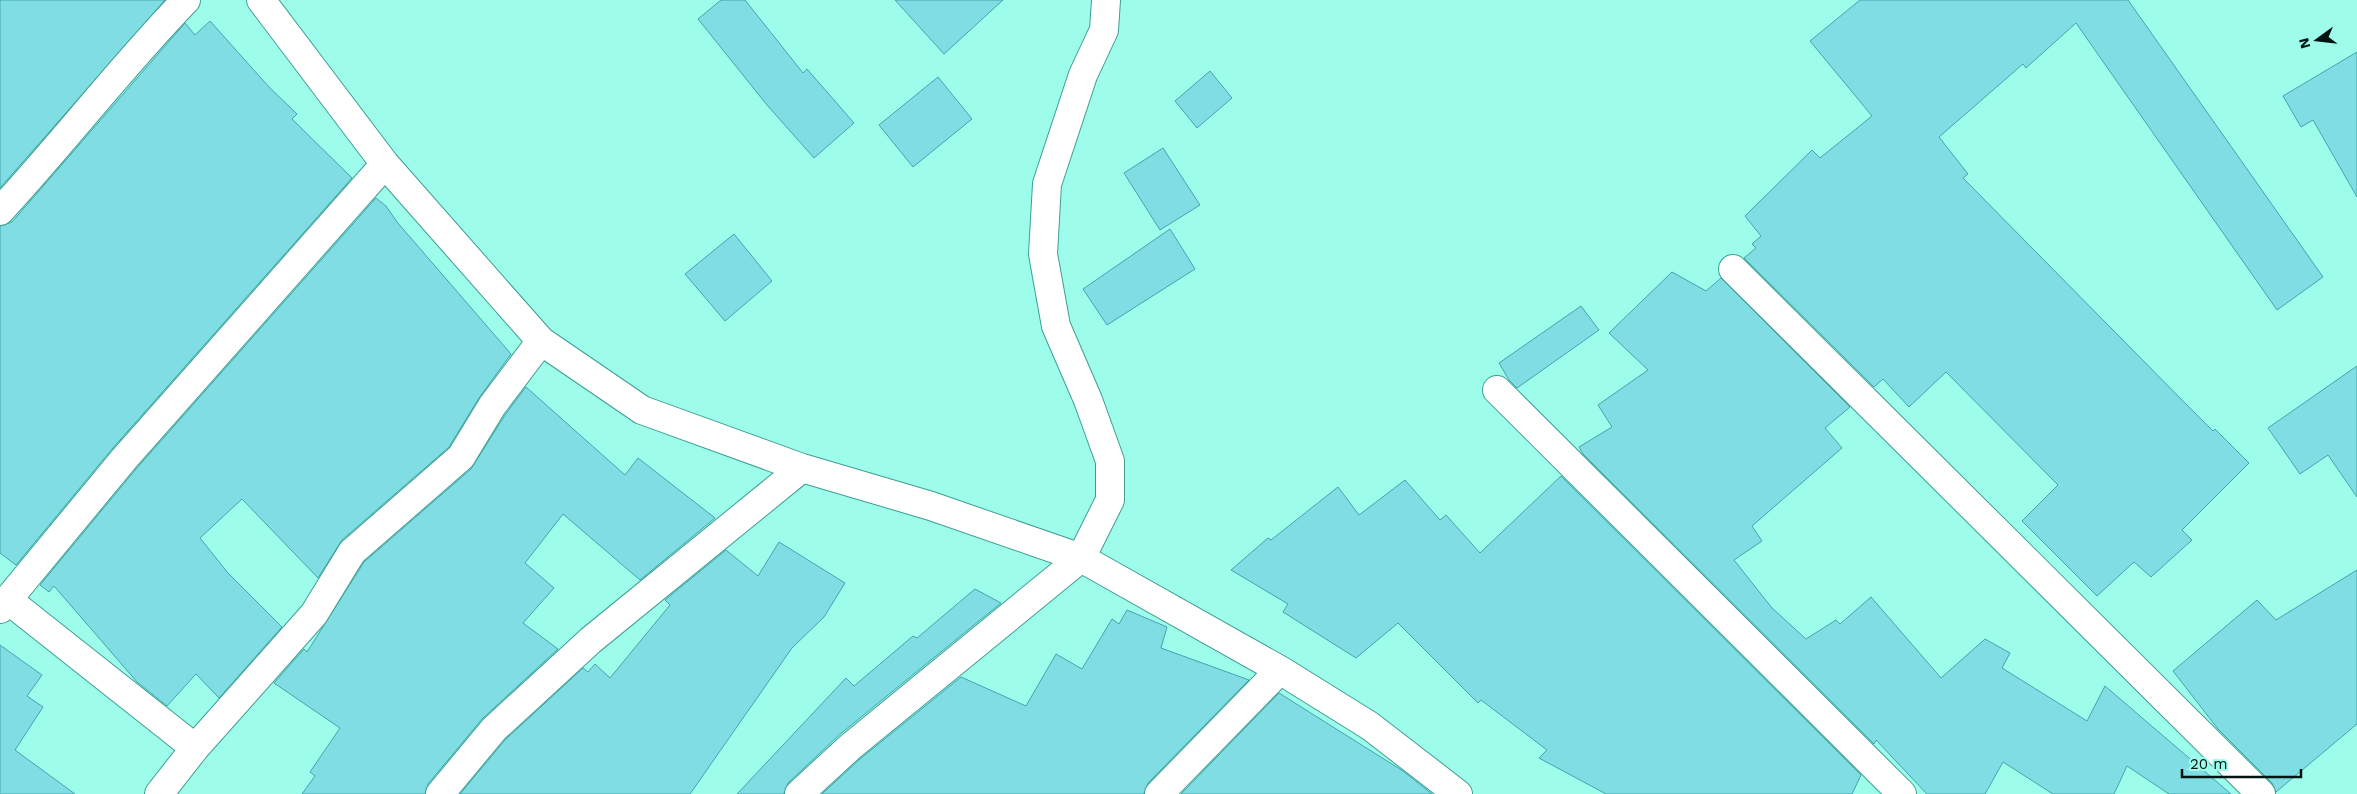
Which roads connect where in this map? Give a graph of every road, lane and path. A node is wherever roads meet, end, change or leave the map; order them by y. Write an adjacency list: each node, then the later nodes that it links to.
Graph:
1 (186, 0): 5 (street)
2 (262, 0): 4 (street)
3 (1106, 0): 10 (street)
4 (385, 164): 7 (street); 11 (street)
5 (0, 211)
6 (1733, 269): 20 (street)
7 (540, 341): 9 (street); 13 (street)
8 (1497, 390): 19 (street)
9 (802, 468): 10 (street); 15 (street)
10 (1081, 558): 12 (street); 16 (street)
11 (4, 605): 13 (street)
12 (1280, 670): 17 (street); 18 (street)
13 (195, 748): 14 (street)
14 (159, 794)
15 (440, 794)
16 (798, 794)
17 (1160, 794)
18 (1458, 794)
19 (1902, 794)
20 (2261, 794)

